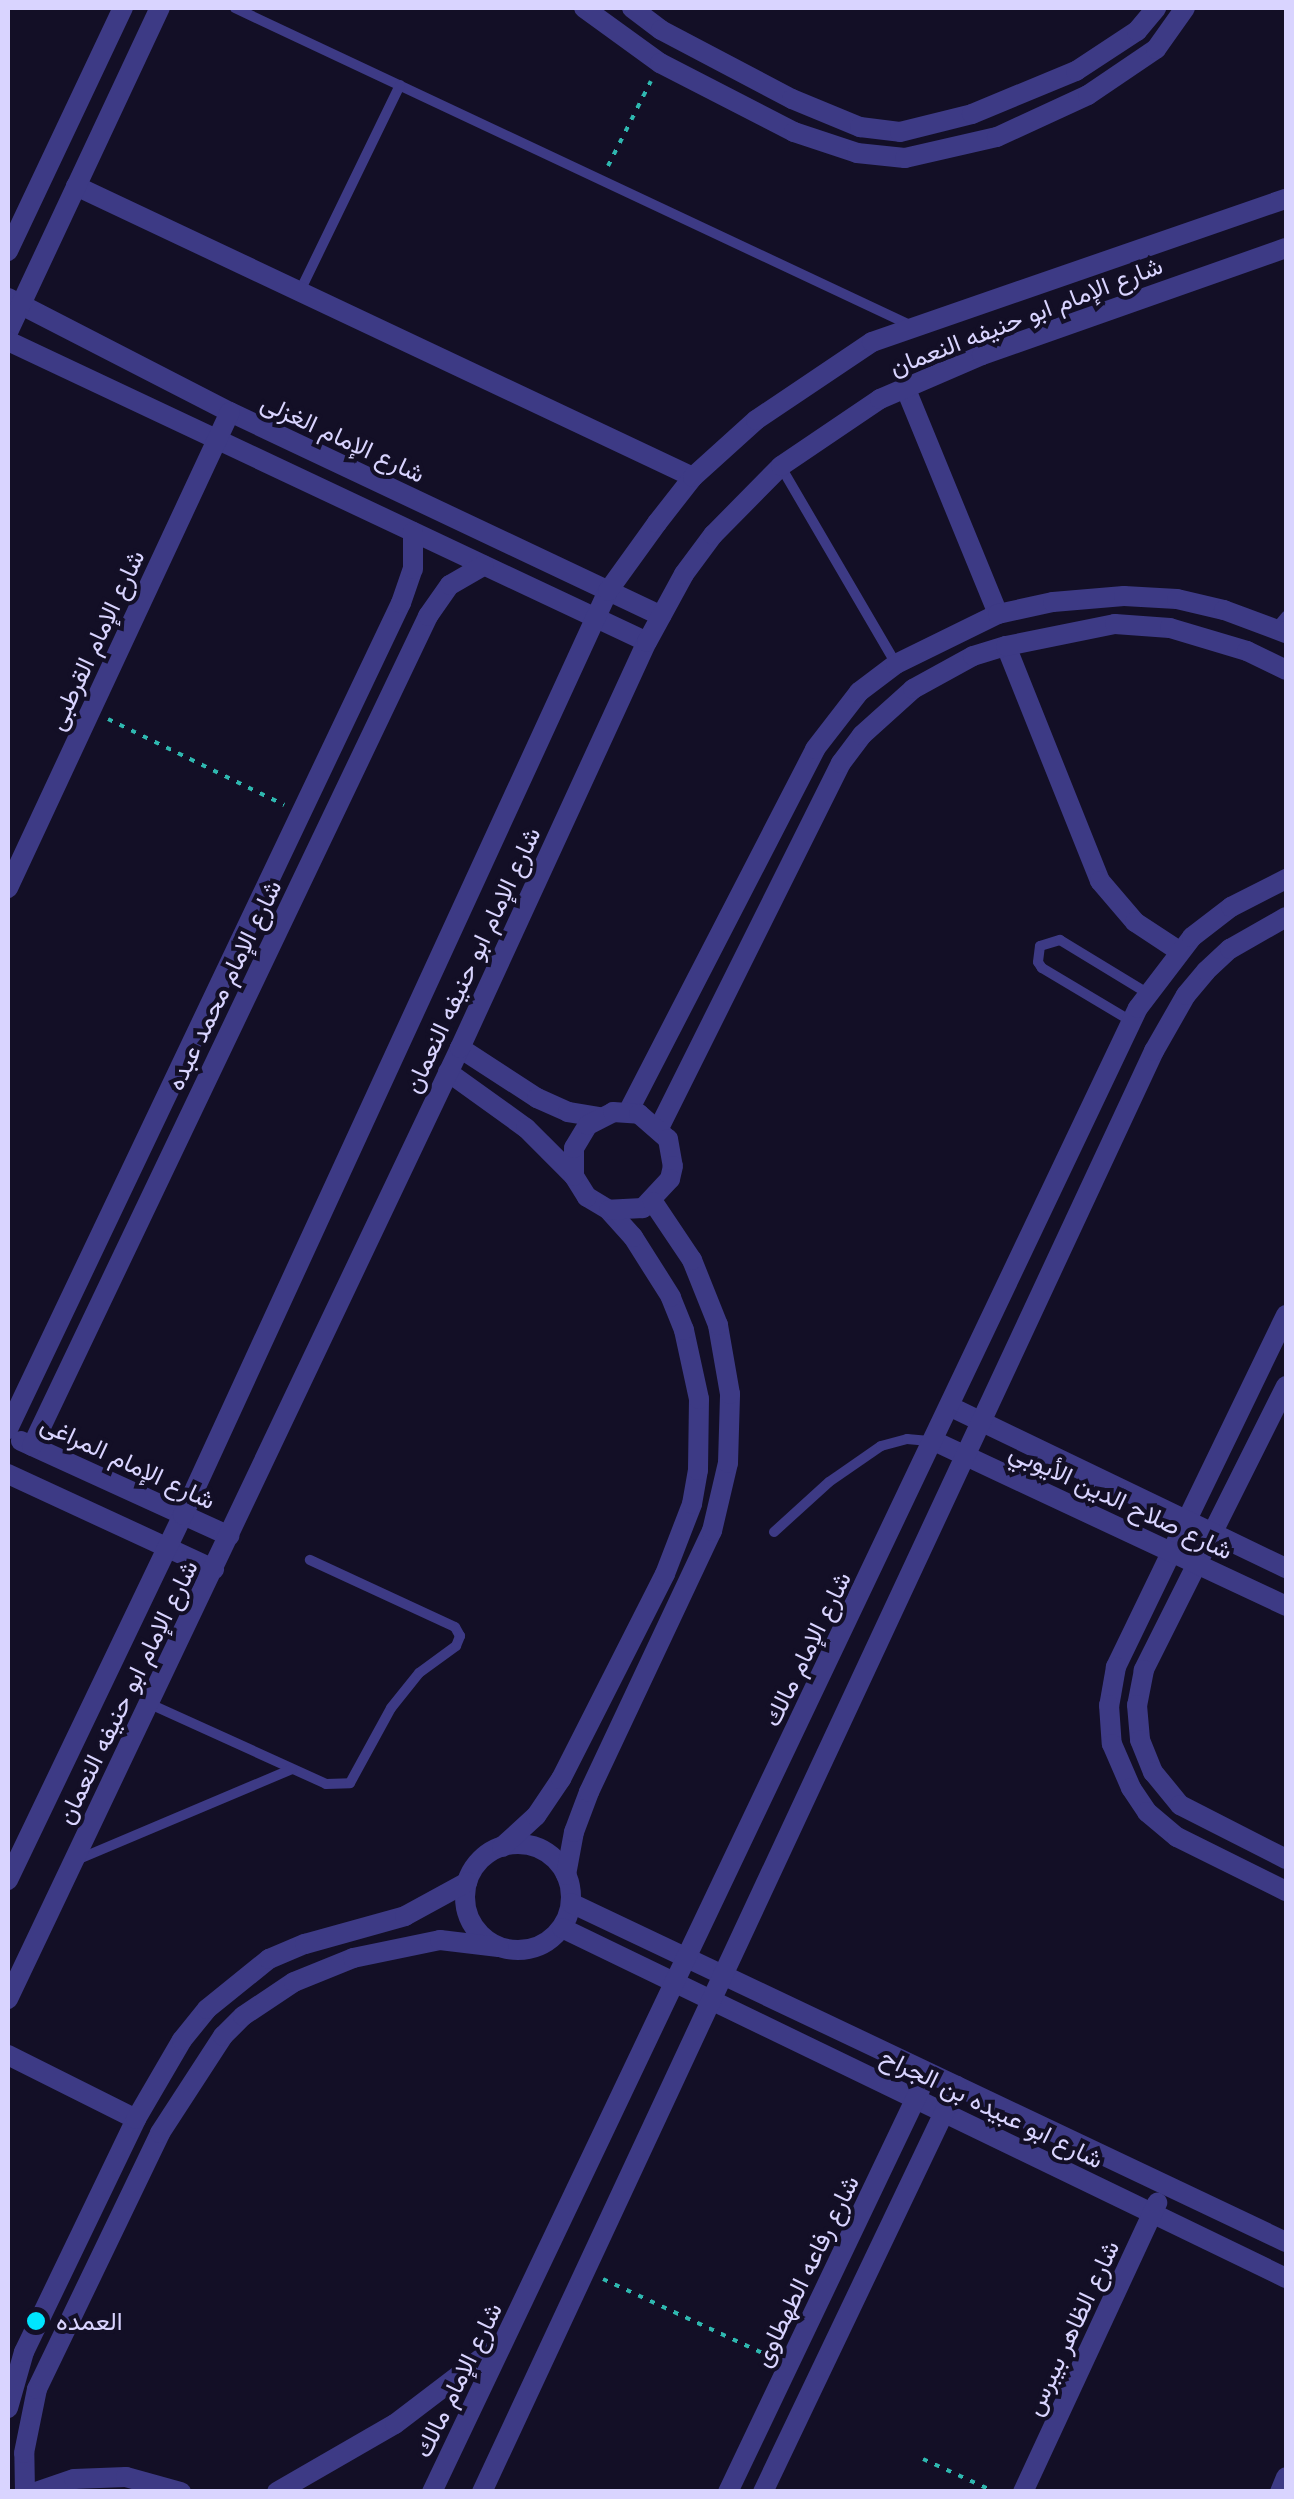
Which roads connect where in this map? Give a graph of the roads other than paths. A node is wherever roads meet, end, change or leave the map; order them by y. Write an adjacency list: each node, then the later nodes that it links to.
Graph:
1 (123, 8): 16 (street)
2 (160, 8): 13 (street)
3 (234, 8): 12 (lane)
4 (632, 8): 8 (street)
5 (1156, 8): 9 (street)
6 (1185, 8): 11 (street)
7 (588, 9): 10 (street)
8 (661, 30): 9 (street); 10 (street)
9 (1116, 46): 11 (street)
10 (653, 58): 11 (street)
11 (1133, 68)
12 (400, 85): 17 (lane); 19 (lane)
13 (76, 186): 17 (street); 18 (street)
14 (1286, 199): 19 (street, شارع الإمام ابو حنيفه النعمان)
15 (1286, 248): 22 (street, شارع الإمام ابو حنيفه النعمان)
16 (8, 251)
17 (299, 293): 26 (street)
18 (14, 301): 20 (street); 23 (street, شارع الإمام الغزلى)
19 (913, 326): 26 (street, شارع الإمام ابو حنيفه النعمان)
20 (8, 332)
21 (8, 341): 24 (street)
22 (905, 386): 25 (street, شارع الإمام ابو حنيفه النعمان); 30 (street)
23 (230, 412): 24 (street, شارع الإمام القرطبى); 29 (street, شارع الإمام الغزلى)
24 (217, 440): 27 (street); 39 (street, شارع الإمام القرطبى)
25 (781, 466): 31 (street, شارع الإمام ابو حنيفه النعمان); 36 (lane)
26 (694, 478): 29 (street, شارع الإمام ابو حنيفه النعمان)
27 (413, 532): 28 (street); 45 (street, شارع الإمام محمد عبده)
28 (484, 565): 32 (street); 46 (street, شارع الإمام محمد عبده)
29 (608, 591): 31 (street, شارع الإمام الغزلى); 32 (street, شارع الإمام ابو حنيفه النعمان)
30 (998, 614): 33 (street); 36 (street)
31 (661, 616): 34 (street, شارع الإمام ابو حنيفه النعمان)
32 (596, 618): 34 (street); 63 (street, شارع الإمام ابو حنيفه النعمان)
33 (1283, 626)
34 (647, 642): 44 (street, شارع الإمام ابو حنيفه النعمان)
35 (1006, 646): 37 (street); 41 (street); 50 (street)
36 (896, 664): 48 (street)
37 (1286, 670)
38 (1286, 879): 41 (street, شارع الإمام مالك)
39 (8, 888)
40 (1286, 917): 57 (street)
41 (1179, 951): 42 (street, شارع الإمام مالك)
42 (1147, 993): 43 (street, شارع الإمام مالك); 43 (lane)
43 (1132, 1022): 56 (street, شارع الإمام مالك)
44 (460, 1048): 47 (street, شارع الإمام ابو حنيفه النعمان); 49 (street)
45 (188, 1052): 46 (street); 58 (street, شارع الإمام محمد عبده)
46 (214, 1063): 60 (street, شارع الإمام محمد عبده)
47 (448, 1072): 51 (street); 67 (street, شارع الإمام ابو حنيفه النعمان)
48 (628, 1112): 49 (street); 50 (street)
49 (600, 1117): 51 (street)
50 (660, 1128): 52 (street)
51 (574, 1176): 53 (street)
52 (653, 1202): 53 (street); 80 (street)
53 (610, 1210): 77 (street)
54 (1286, 1315): 64 (street)
55 (1286, 1386): 66 (street)
56 (951, 1407): 57 (street, شارع صلاح الدين الأيوبي); 59 (street, شارع الإمام مالك)
57 (982, 1422): 61 (street); 64 (street, شارع صلاح الدين الأيوبي)
58 (8, 1432): 60 (street, شارع الإمام المراغى)
59 (934, 1441): 61 (street, شارع صلاح الدين الأيوبي); 65 (lane); 87 (street, شارع الإمام مالك)
60 (32, 1446): 63 (street, شارع الإمام المراغى)
61 (966, 1456): 69 (street, شارع صلاح الدين الأيوبي); 88 (street)
62 (8, 1474): 68 (street)
63 (183, 1515): 67 (street, شارع الإمام المراغى); 68 (street, شارع الإمام ابو حنيفه النعمان)
64 (1184, 1521): 66 (street, شارع صلاح الدين الأيوبي); 69 (street)
65 (774, 1532)
66 (1214, 1534): 71 (street); 72 (street, شارع صلاح الدين الأيوبي)
67 (228, 1536): 73 (street, شارع الإمام ابو حنيفه النعمان)
68 (168, 1548): 73 (street); 81 (street, شارع الإمام ابو حنيفه النعمان)
69 (1169, 1552): 71 (street, شارع صلاح الدين الأيوبي); 83 (street)
70 (310, 1560): 76 (lane)
71 (1198, 1565): 74 (street, شارع صلاح الدين الأيوبي); 78 (street)
72 (1286, 1568)
73 (214, 1569): 75 (street, شارع الإمام ابو حنيفه النعمان)
74 (1286, 1606)
75 (150, 1704): 76 (lane); 79 (street, شارع الإمام ابو حنيفه النعمان)
76 (292, 1768): 79 (lane)
77 (502, 1847): 80 (street); 82 (street)
78 (1286, 1859)
79 (74, 1861): 90 (street, شارع الإمام ابو حنيفه النعمان)
80 (566, 1874): 84 (street)
81 (8, 1880)
82 (467, 1882): 86 (street); 97 (street)
83 (1286, 1891)
84 (571, 1903): 85 (street); 87 (street, شارع ابو عبيده بن الجراح)
85 (562, 1928): 86 (street); 89 (street, شارع ابو عبيده بن الجراح)
86 (499, 1947): 106 (street)
87 (687, 1959): 88 (street, شارع ابو عبيده بن الجراح); 89 (street, شارع الإمام مالك)
88 (723, 1976): 91 (street); 93 (street, شارع ابو عبيده بن الجراح)
89 (676, 1983): 91 (street, شارع ابو عبيده بن الجراح); 102 (street, شارع الإمام مالك)
90 (8, 1999)
91 (711, 2000): 95 (street, شارع ابو عبيده بن الجراح); 110 (street)
92 (8, 2055): 97 (street)
93 (928, 2073): 94 (street, شارع ابو عبيده بن الجراح); 95 (street, شارع رفاعه الطهطاوى)
94 (956, 2086): 96 (street); 98 (street, شارع ابو عبيده بن الجراح)
95 (916, 2099): 96 (street, شارع ابو عبيده بن الجراح); 111 (street, شارع رفاعه الطهطاوى)
96 (944, 2112): 99 (street, شارع ابو عبيده بن الجراح); 112 (street)
97 (136, 2119): 103 (street)
98 (1166, 2185): 99 (street, شارع الظاهر بيبرس); 100 (street, شارع ابو عبيده بن الجراح)
99 (1153, 2213): 101 (street, شارع ابو عبيده بن الجراح); 113 (street, شارع الظاهر بيبرس)
100 (1286, 2242)
101 (1286, 2278)
102 (505, 2341): 108 (street); 109 (street, شارع الإمام مالك)
103 (8, 2405)
104 (1286, 2478): 114 (street)
105 (175, 2490): 107 (street)
106 (24, 2492)
107 (36, 2492)
108 (277, 2492)
109 (432, 2492)
110 (482, 2492)
111 (728, 2492)
112 (763, 2492)
113 (1023, 2492)
114 (1280, 2492)

